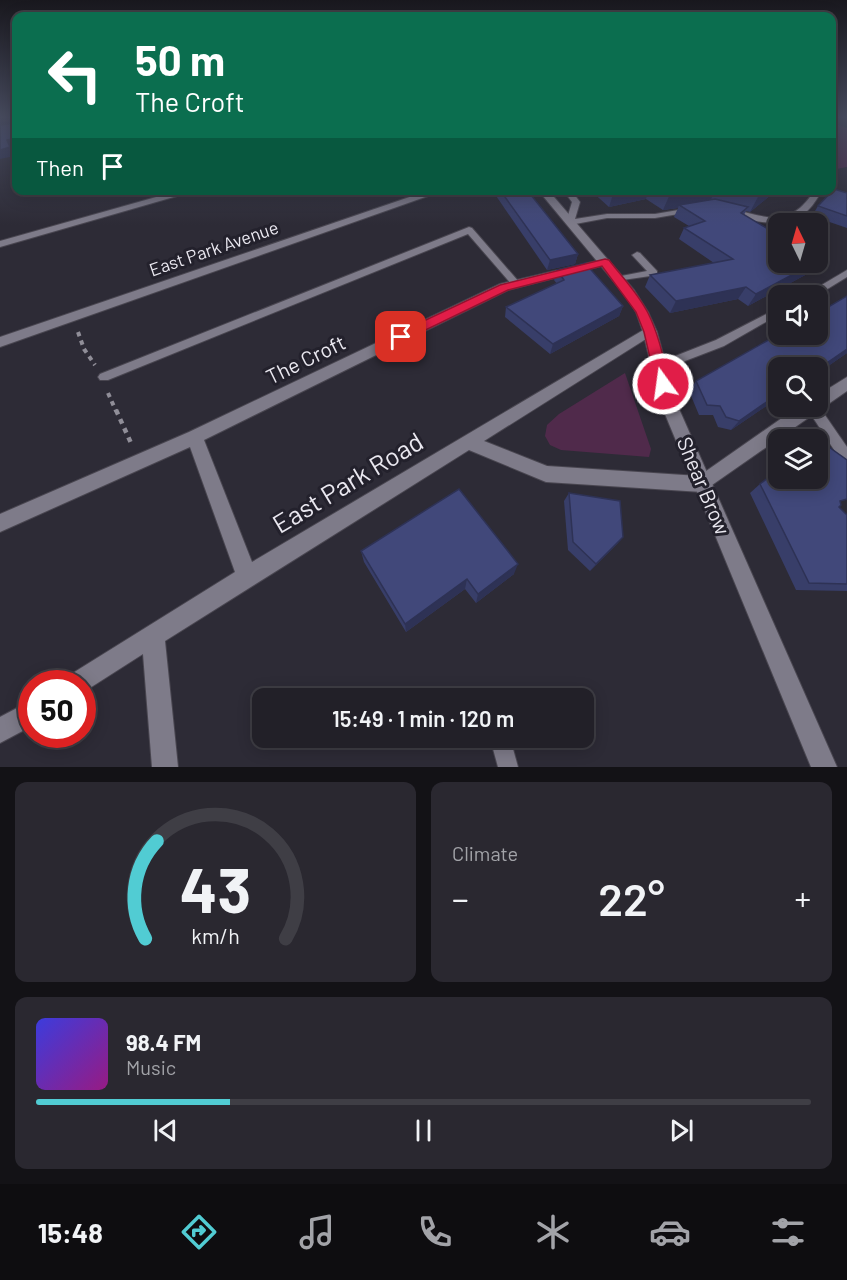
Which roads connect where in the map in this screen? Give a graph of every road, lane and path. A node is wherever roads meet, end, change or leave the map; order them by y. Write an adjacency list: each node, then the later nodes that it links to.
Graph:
1 (176, 195): 9 (street)
2 (426, 195): 18 (street, East Park Avenue)
3 (546, 195): 8 (street, Shear Brow)
4 (570, 195): 8 (lane)
5 (816, 195): 6 (lane)
6 (718, 207)
7 (698, 208): 8 (lane)
8 (570, 222): 11 (street, Shear Brow)
9 (0, 244)
10 (637, 255): 13 (lane)
11 (605, 262): 13 (street, Shear Brow); 14 (street, The Croft)
12 (847, 273): 15 (lane)
13 (619, 279): 17 (street, Shear Brow)
14 (516, 284): 20 (lane); 25 (street, The Croft)
15 (827, 285)
16 (768, 317): 19 (lane)
17 (650, 332): 19 (street, Shear Brow); 26 (street, East Park Road)
18 (0, 342)
19 (658, 367): 28 (street, Shear Brow)
20 (104, 377)
21 (847, 383): 22 (street)
22 (828, 396)
23 (798, 417): 28 (street)
24 (819, 417): 27 (lane)
25 (195, 437): 29 (street, The Croft); 30 (street)
26 (470, 443): 28 (street); 30 (street, East Park Road)
27 (847, 458)
28 (702, 484): 38 (street, Shear Brow)
29 (0, 524)
30 (247, 576): 31 (street, East Park Road)
31 (153, 636): 32 (street, East Park Road); 36 (street)
32 (96, 672)
33 (18, 721): 34 (street)
34 (0, 732)
35 (503, 748): 37 (lane)
36 (165, 767)
37 (508, 767)
38 (824, 767)

